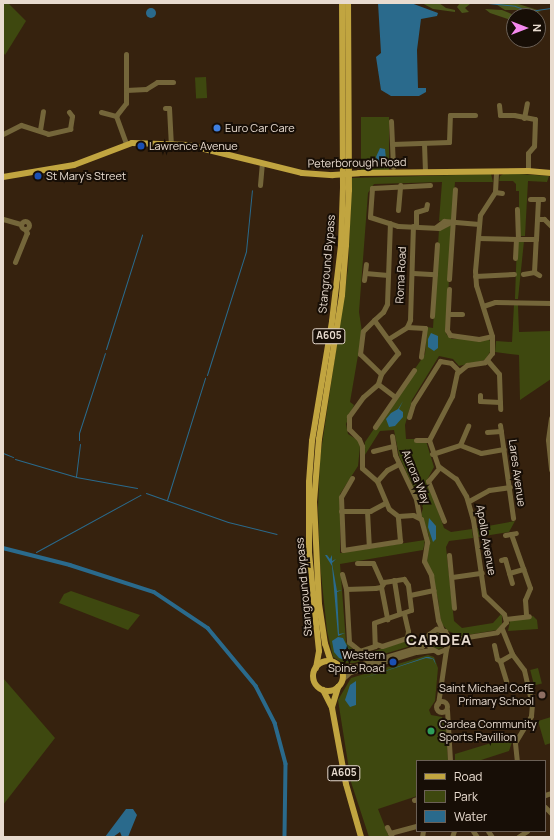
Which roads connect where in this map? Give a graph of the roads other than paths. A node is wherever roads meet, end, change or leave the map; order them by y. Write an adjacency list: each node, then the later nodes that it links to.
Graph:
1 (342, 3): 145 (main road, Stanground Bypass / A605)
2 (348, 3): 143 (main road, Stanground Bypass / A605)
3 (126, 54): 5 (street)
4 (173, 82): 5 (street)
5 (126, 90): 13 (street)
6 (526, 103): 14 (street)
7 (499, 105): 14 (street)
8 (165, 108): 20 (street)
9 (44, 111): 16 (street)
10 (69, 112): 16 (street)
11 (101, 112): 13 (street)
12 (475, 115): 18 (street)
13 (116, 116): 19 (street)
14 (524, 118): 24 (street)
15 (391, 121): 21 (street)
16 (40, 130): 17 (street)
17 (3, 134)
18 (424, 143): 21 (street); 26 (street)
19 (126, 144): 20 (main road, Peterborough Road); 28 (main road, Peterborough Road)
20 (171, 144): 22 (main road, Peterborough Road)
21 (392, 144): 23 (street)
22 (262, 163): 26 (main road, Peterborough Road, bridge); 29 (street)
23 (392, 167)
24 (528, 170): 25 (main road, Peterborough Road); 27 (main road, Peterborough Road)
25 (496, 171): 26 (main road, Peterborough Road); 33 (street)
26 (425, 172)
27 (551, 173)
28 (3, 177)
29 (260, 185)
30 (400, 185): 31 (street); 38 (street); 42 (street)
31 (430, 185)
32 (456, 189): 41 (street)
33 (495, 192): 34 (street); 43 (street)
34 (502, 193)
35 (530, 198): 39 (street)
36 (426, 204): 44 (street, Roma Road)
37 (517, 209): 47 (street)
38 (398, 210)
39 (538, 218): 45 (street); 48 (street)
40 (3, 219): 51 (street)
41 (452, 222): 43 (street); 44 (street); 60 (street)
42 (390, 223): 44 (street); 58 (street)
43 (479, 224): 46 (street)
44 (415, 226): 54 (street, Roma Road)
45 (551, 226)
46 (478, 238): 47 (street); 59 (street)
47 (517, 239): 48 (street); 50 (street)
48 (536, 239): 57 (street)
49 (437, 244): 55 (street)
50 (515, 258)
51 (16, 262)
52 (366, 264): 53 (street)
53 (365, 273): 58 (street); 61 (street)
54 (413, 273): 55 (street); 69 (street, Roma Road)
55 (435, 274): 67 (street)
56 (514, 274): 59 (street)
57 (523, 274)
58 (388, 275): 68 (street)
59 (475, 276): 64 (street)
60 (449, 279)
61 (364, 280)
62 (449, 289): 65 (street)
63 (551, 303): 64 (street)
64 (483, 306): 70 (street)
65 (450, 314): 66 (street); 70 (street)
66 (462, 314)
67 (432, 316)
68 (374, 320): 71 (street); 76 (street)
69 (407, 327): 71 (street); 72 (street)
70 (492, 336): 73 (street)
71 (388, 339): 76 (street)
72 (422, 357)
73 (488, 360): 75 (street); 80 (street)
74 (414, 370): 79 (street)
75 (459, 371): 82 (street); 89 (street)
76 (381, 374): 77 (street)
77 (378, 384): 79 (street); 99 (street)
78 (480, 395): 80 (street)
79 (395, 397): 85 (street)
80 (500, 402): 81 (street)
81 (500, 409)
82 (409, 417)
83 (551, 418): 97 (street)
84 (468, 426): 90 (street)
85 (375, 427)
86 (487, 432): 92 (street, Lares Avenue)
87 (392, 436): 91 (street, Aurora Way)
88 (416, 440): 89 (street)
89 (429, 440): 94 (street, Apollo Avenue)
90 (460, 444): 92 (street); 94 (street)
91 (393, 446): 93 (street, Aurora Way); 95 (street, Aurora Way)
92 (504, 449): 100 (street, Lares Avenue)
93 (373, 451)
94 (432, 454): 96 (street, Apollo Avenue)
95 (399, 464): 99 (street); 106 (street, Aurora Way)
96 (439, 468): 101 (street, Apollo Avenue); 108 (street)
97 (551, 470)
98 (352, 478): 103 (street)
99 (377, 481): 102 (street)
100 (510, 487): 101 (street); 107 (street, Lares Avenue)
101 (468, 501): 115 (street, Apollo Avenue)
102 (385, 503): 104 (street); 105 (street)
103 (341, 511): 104 (street); 110 (street)
104 (367, 511): 110 (street)
105 (398, 516): 106 (street); 110 (street)
106 (419, 516): 123 (street, Aurora Way)
107 (513, 518)
108 (444, 521)
109 (511, 534): 114 (street)
110 (369, 544)
111 (449, 555): 118 (street)
112 (502, 560): 116 (street)
113 (357, 563): 121 (street)
114 (523, 569): 116 (street); 129 (street)
115 (482, 573): 118 (street); 129 (street, Apollo Avenue)
116 (509, 573): 120 (street)
117 (342, 574): 122 (street)
118 (452, 577): 125 (street)
119 (394, 580): 121 (street); 124 (street); 126 (street)
120 (512, 583)
121 (381, 585): 122 (street); 128 (street)
122 (346, 589): 136 (street)
123 (433, 590): 124 (street); 127 (street, Aurora Way)
124 (410, 595): 126 (street)
125 (454, 608)
126 (402, 614): 128 (street); 136 (street)
127 (437, 614): 131 (street, Aurora Way); 132 (street)
128 (387, 619): 136 (street)
129 (506, 619): 130 (street)
130 (502, 629): 134 (street); 141 (street)
131 (442, 630): 132 (street); 133 (street)
132 (431, 632): 135 (street)
133 (447, 634): 134 (street); 137 (street)
134 (466, 638): 137 (street)
135 (427, 641): 140 (street); 144 (street)
136 (376, 644)
137 (449, 644): 139 (street)
138 (494, 645): 142 (street)
139 (446, 649): 140 (street); 146 (street)
140 (434, 651): 146 (street); 147 (street)
141 (512, 654): 142 (street); 159 (street)
142 (500, 661): 148 (street)
143 (331, 662): 144 (main road); 145 (main road)
144 (338, 666): 147 (main road)
145 (316, 668): 150 (main road)
146 (441, 672): 151 (street)
147 (342, 679): 149 (main road)
148 (506, 681)
149 (339, 686): 150 (main road); 154 (main road, A605)
150 (323, 690): 154 (main road, A605)
151 (439, 691): 152 (street); 153 (street)
152 (444, 702): 153 (street); 155 (street)
153 (438, 704): 156 (street)
154 (332, 708): 164 (main road, A605)
155 (447, 710): 156 (street); 157 (street)
156 (441, 713): 157 (street)
157 (448, 724): 158 (street)
158 (450, 760)
159 (517, 760)
160 (416, 826): 163 (street)
161 (388, 827): 163 (street)
162 (525, 832): 165 (street); 166 (street)
163 (391, 835)
164 (362, 837)
165 (518, 837)
166 (531, 837)

